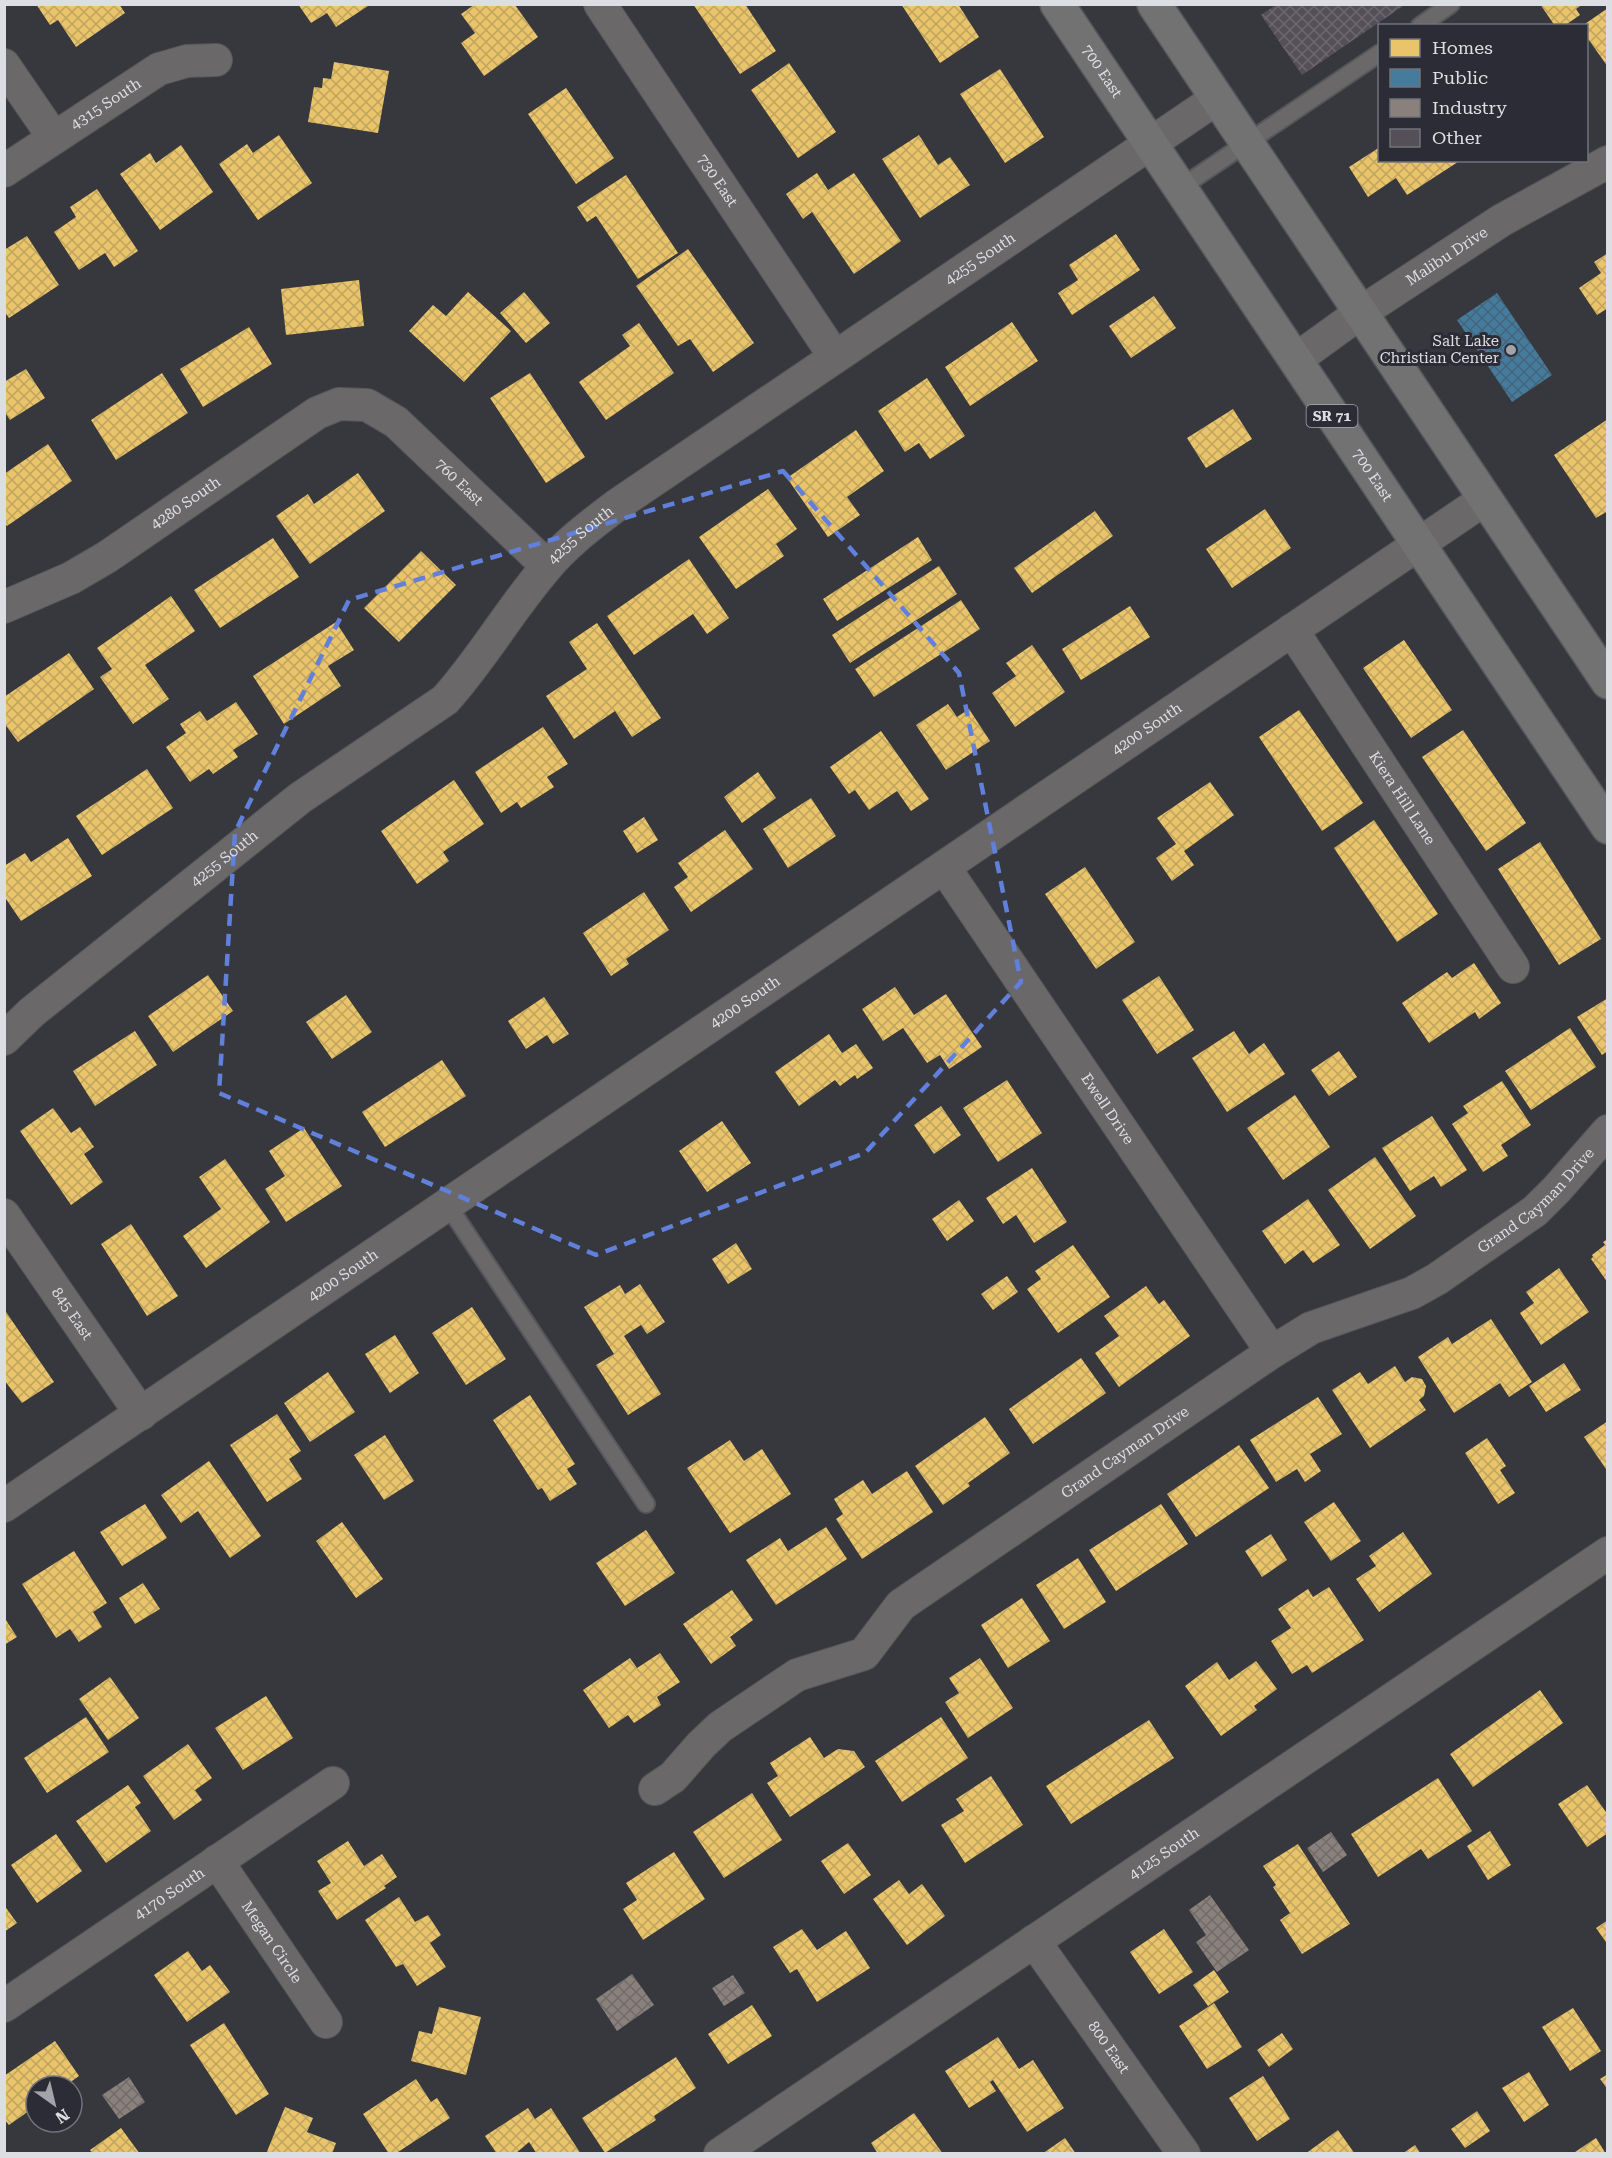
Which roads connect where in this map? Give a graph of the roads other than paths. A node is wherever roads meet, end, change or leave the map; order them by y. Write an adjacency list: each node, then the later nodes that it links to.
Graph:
1 (600, 4): 17 (street, 730 East)
2 (1057, 4): 11 (main road, 700 East / SR 71)
3 (1154, 4): 9 (main road)
4 (1451, 4): 5 (lane)
5 (1423, 24)
6 (1378, 54): 12 (lane)
7 (216, 60): 10 (street, 4315 South)
8 (4, 65): 10 (street)
9 (1216, 99): 11 (street, 4255 South); 12 (main road)
10 (54, 138): 14 (street, 4315 South)
11 (1150, 143): 15 (main road, 700 East / SR 71); 17 (street, 4255 South)
12 (1246, 143): 15 (lane); 16 (main road)
13 (1608, 162): 16 (street, Malibu Drive)
14 (4, 171)
15 (1180, 188): 18 (main road, 700 East / SR 71)
16 (1360, 313): 18 (street, Malibu Drive); 20 (main road)
17 (835, 357): 22 (street, 4255 South)
18 (1295, 360): 21 (main road, 700 East / SR 71)
19 (367, 405): 22 (street, 760 East); 23 (street, 4280 South)
20 (1485, 499): 21 (street, 4200 South); 25 (main road)
21 (1418, 544): 24 (street, 4200 South); 26 (main road, 700 East / SR 71)
22 (547, 566): 29 (street, 4255 South)
23 (4, 607)
24 (1292, 630): 27 (street, 4200 South); 28 (street, Kiera Hill Lane)
25 (1608, 682)
26 (1608, 827)
27 (944, 867): 31 (street, 4200 South); 33 (street, Ewell Drive)
28 (1513, 967)
29 (4, 1039)
30 (1608, 1131): 33 (street, Grand Cayman Drive)
31 (447, 1204): 34 (street, 4200 South); 35 (lane)
32 (4, 1215): 34 (street, 845 East)
33 (1272, 1352): 39 (street, Grand Cayman Drive)
34 (141, 1414): 36 (street, 4200 South)
35 (646, 1504)
36 (4, 1506)
37 (1608, 1553): 41 (street, 4125 South)
38 (333, 1783): 40 (street, 4170 South)
39 (655, 1789)
40 (217, 1861): 42 (street, 4170 South); 43 (street, Megan Circle)
41 (1034, 1941): 44 (street, 4125 South); 45 (street, 800 East)
42 (4, 2006)
43 (326, 2022)
44 (720, 2154)
45 (1184, 2154)

